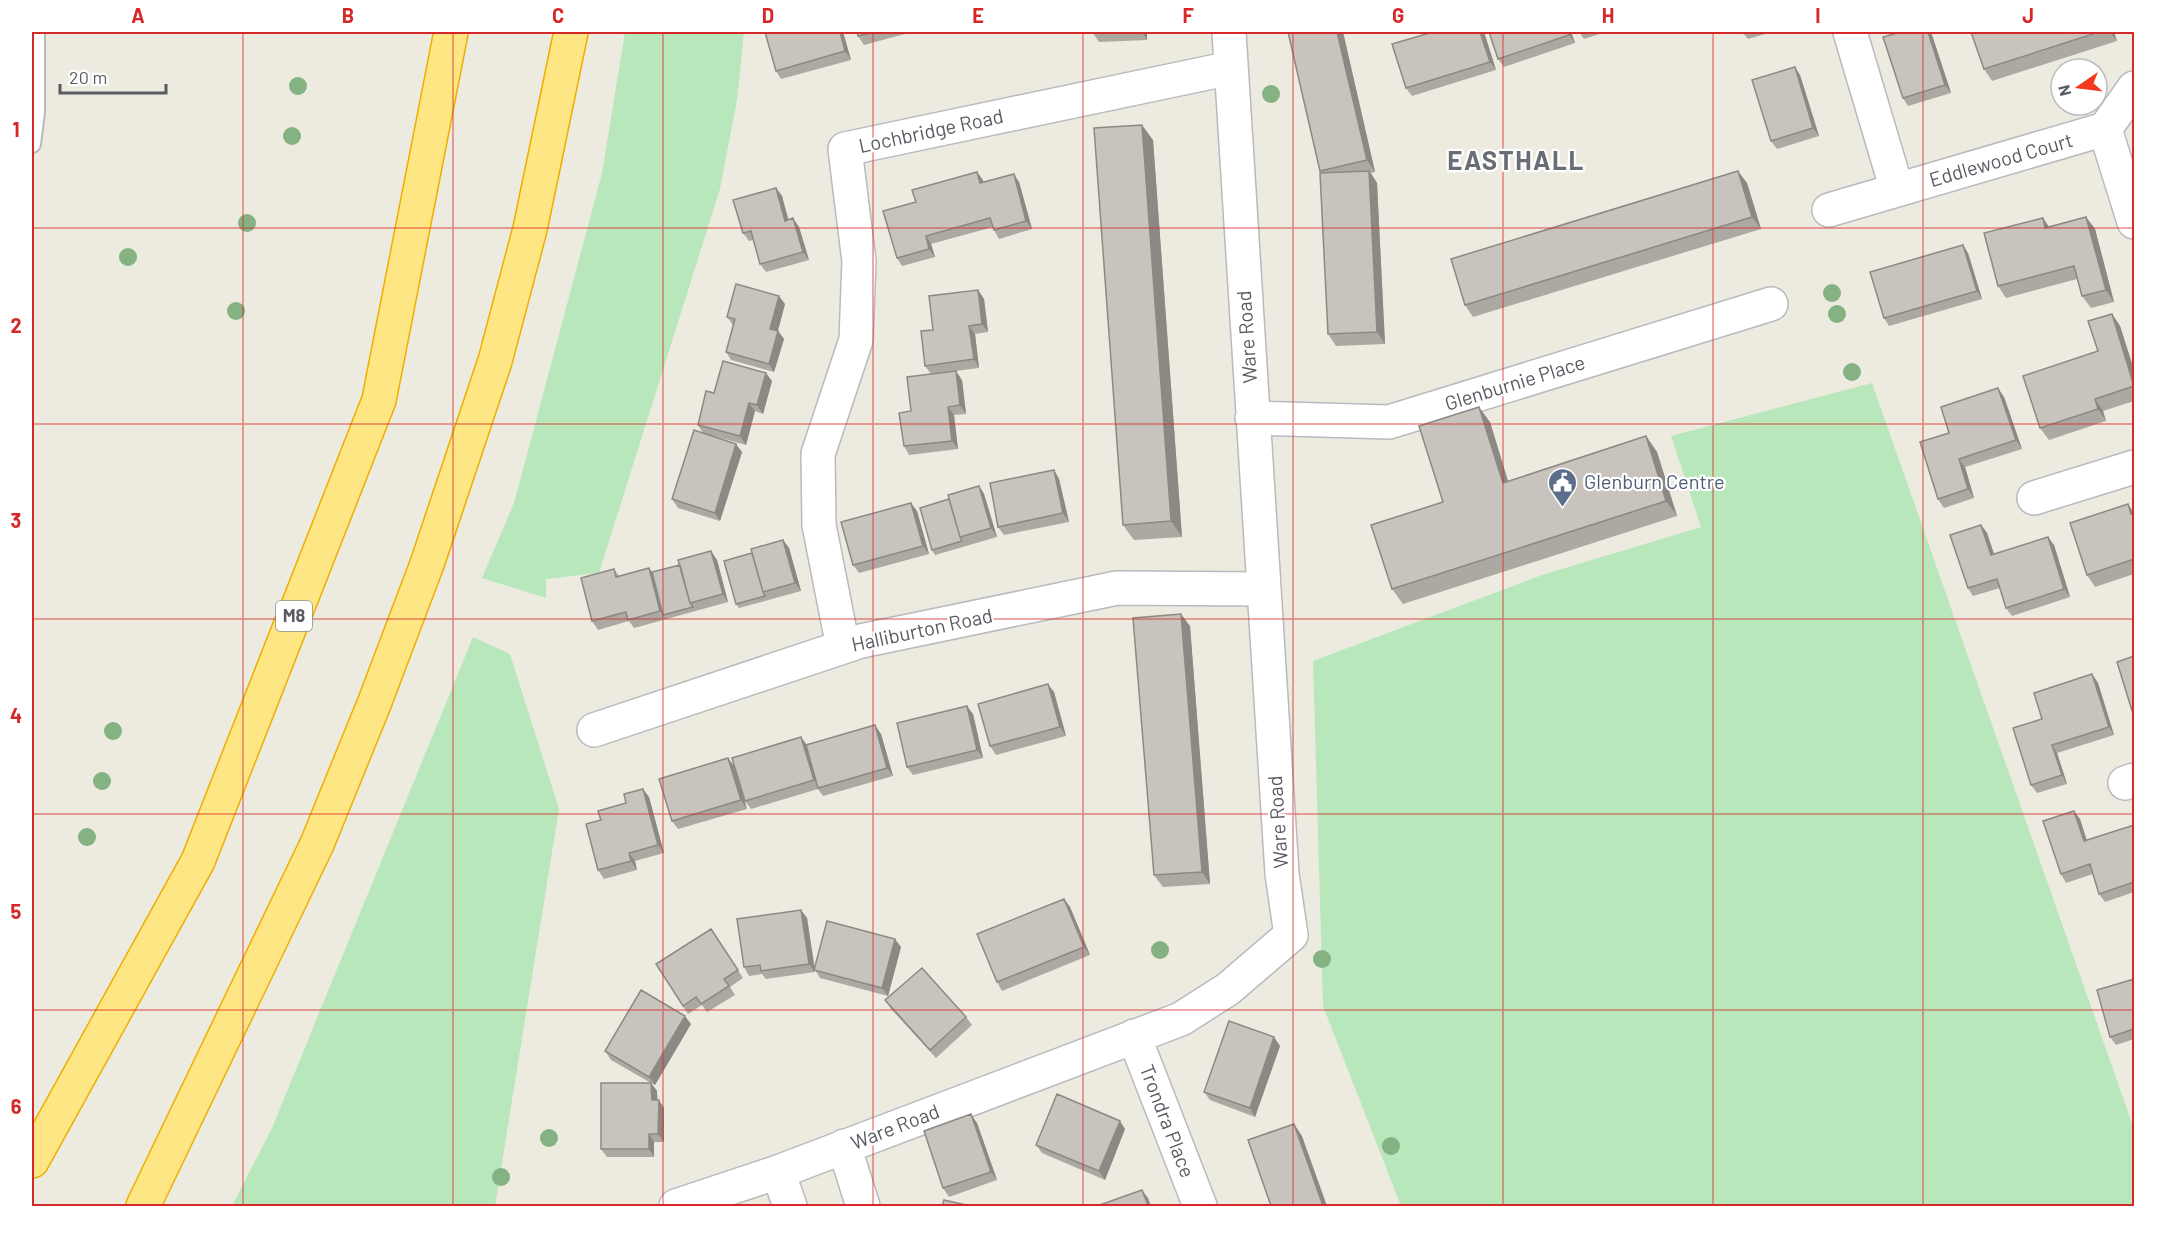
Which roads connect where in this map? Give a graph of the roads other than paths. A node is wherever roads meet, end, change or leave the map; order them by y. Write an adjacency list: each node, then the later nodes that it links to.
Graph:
1 (36, 32): 9 (lane)
2 (451, 32): 23 (highway, M8)
3 (571, 32): 21 (highway)
4 (1228, 32): 6 (street, Ware Road)
5 (1850, 32): 10 (street)
6 (1231, 68): 14 (street, Ware Road); 18 (street, Lochbridge Road)
7 (2134, 88): 8 (street)
8 (2105, 129): 10 (street, Eddlewood Court); 12 (street)
9 (32, 144)
10 (1897, 190): 11 (street, Eddlewood Court)
11 (1829, 210)
12 (2134, 222)
13 (1771, 304): 14 (street, Glenburnie Place)
14 (1252, 418): 17 (street, Ware Road)
15 (2134, 467): 16 (street)
16 (2034, 498)
17 (1262, 589): 18 (street, Halliburton Road); 20 (street, Ware Road)
18 (843, 647): 19 (street, Halliburton Road)
19 (594, 730)
20 (1134, 1036): 22 (street, Ware Road); 30 (street, Trondra Place)
21 (177, 1137): 25 (highway); 26 (highway)
22 (844, 1146): 24 (street, Ware Road); 29 (street)
23 (32, 1161)
24 (778, 1172): 27 (street, Ware Road); 28 (street)
25 (138, 1206)
26 (143, 1206)
27 (676, 1206)
28 (790, 1206)
29 (863, 1206)
30 (1200, 1206)

